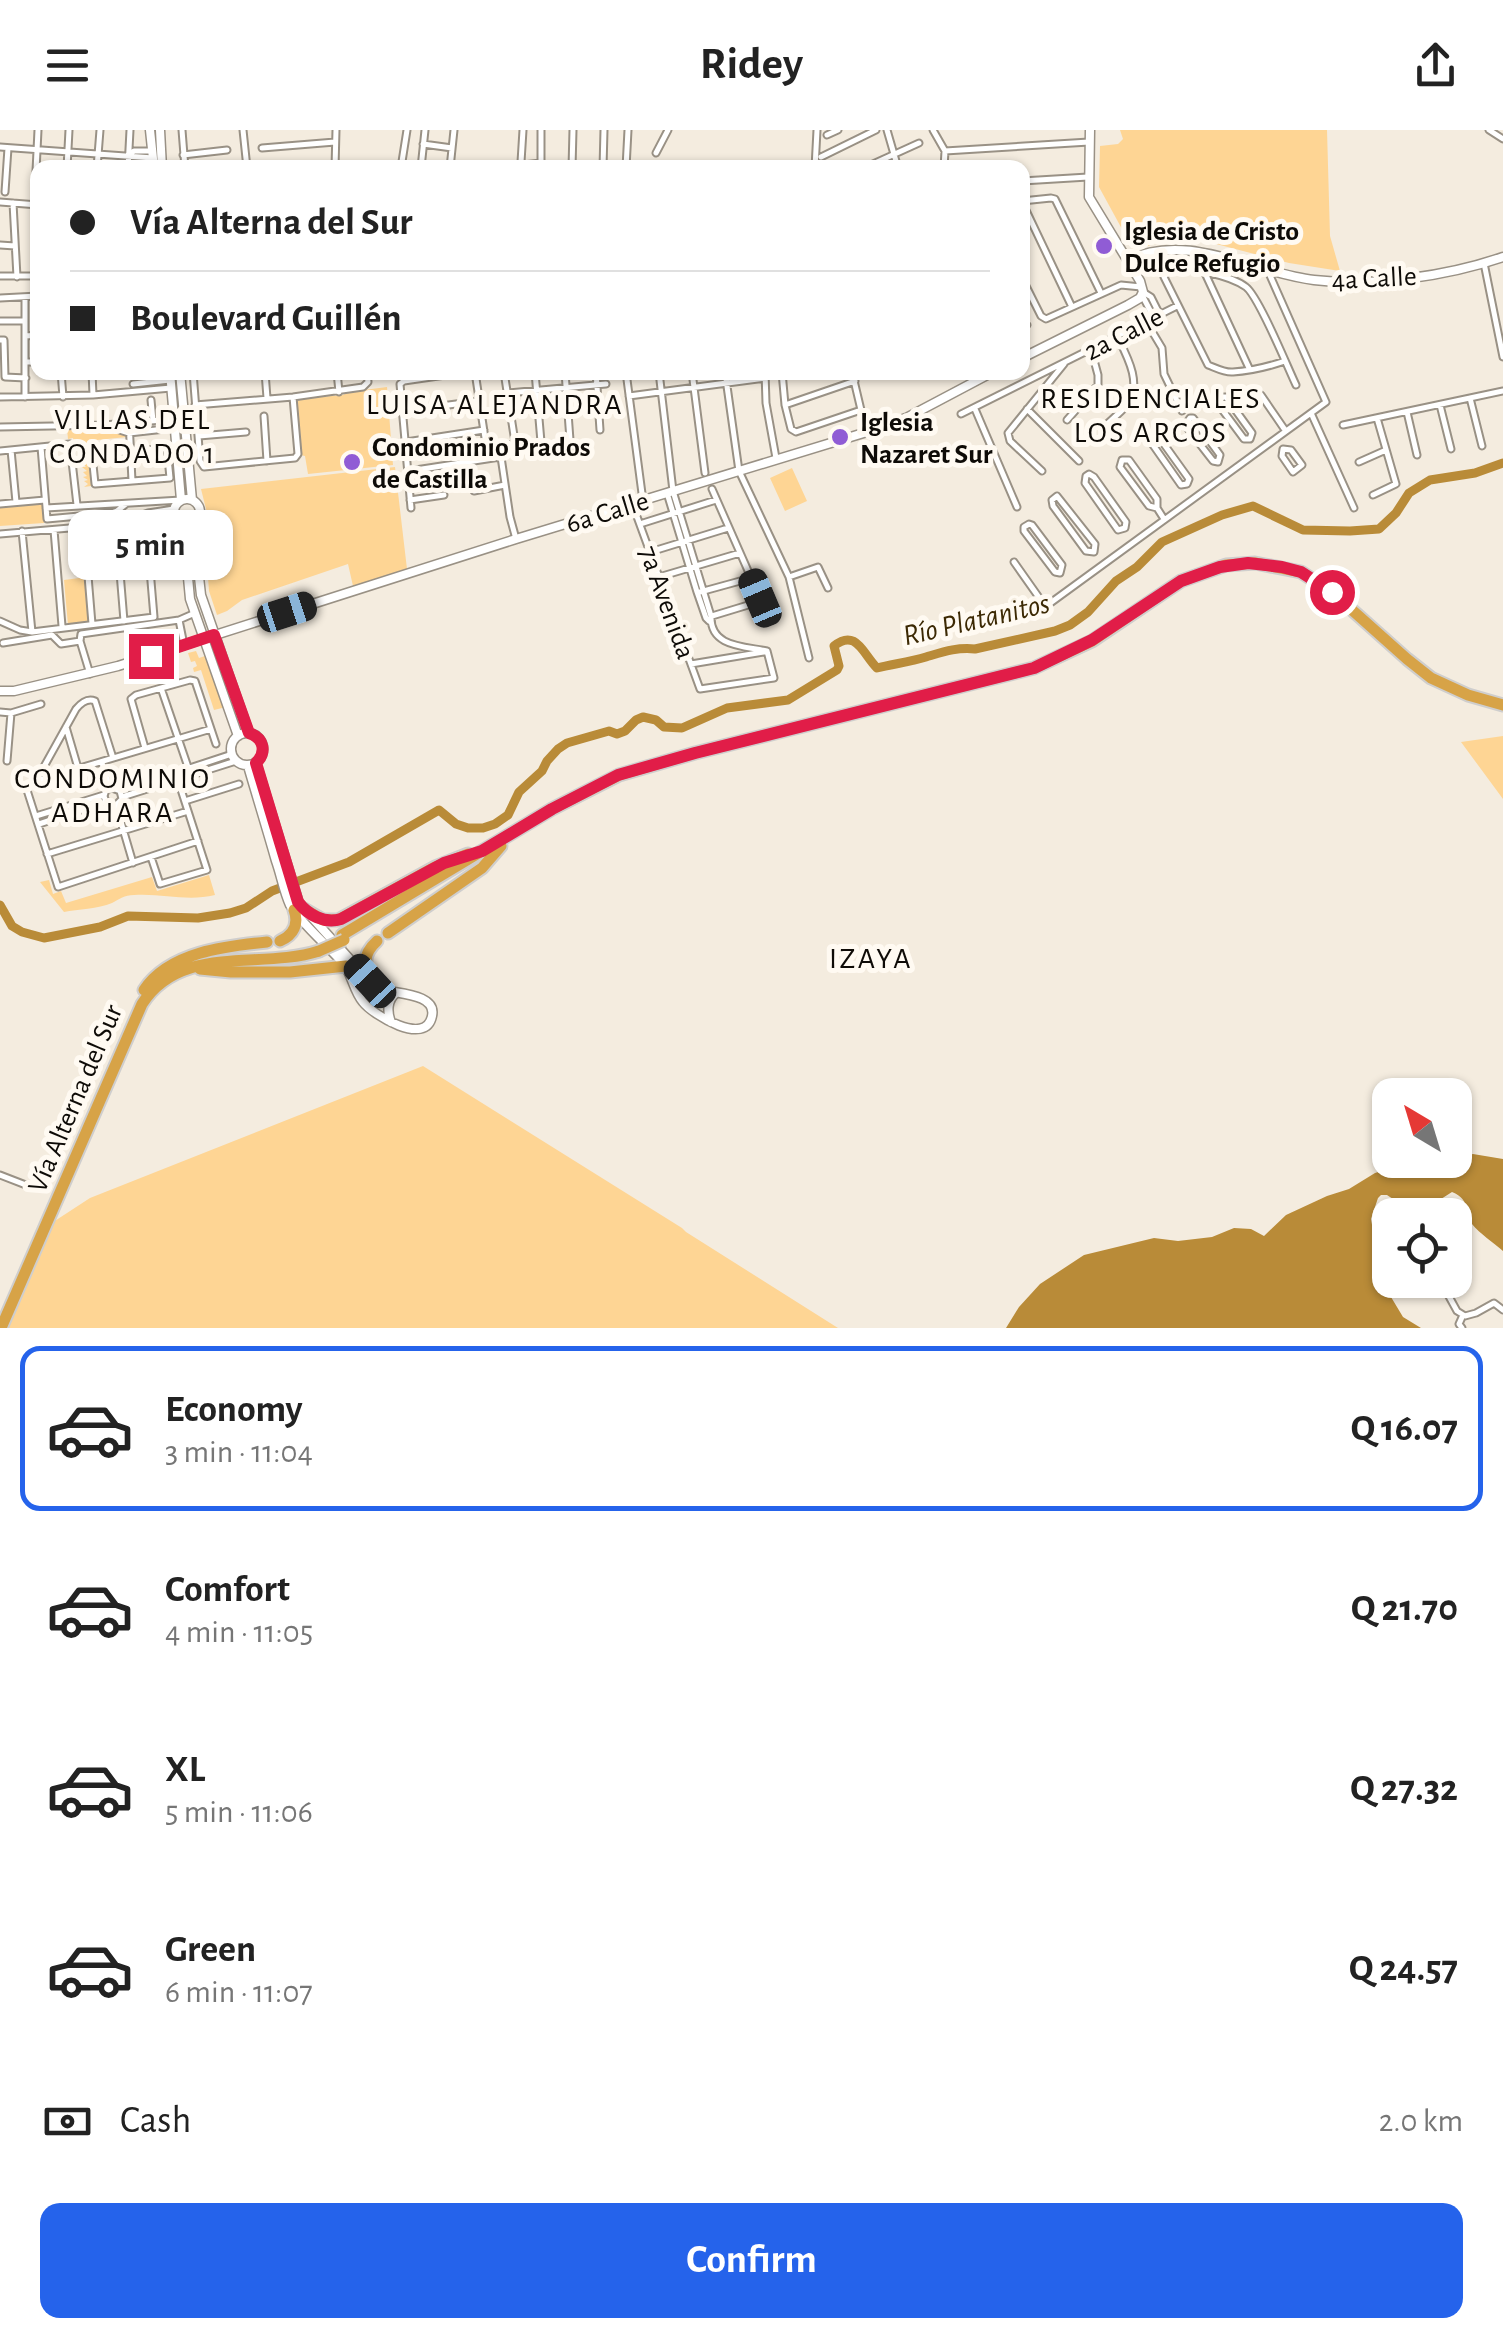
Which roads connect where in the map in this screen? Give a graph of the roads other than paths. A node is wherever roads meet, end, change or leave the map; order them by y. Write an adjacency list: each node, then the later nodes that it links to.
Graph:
1 (38, 130): 35 (street)
2 (69, 130): 37 (street)
3 (100, 130): 40 (street)
4 (130, 130): 41 (street)
5 (150, 130): 45 (main road)
6 (160, 130): 50 (main road)
7 (182, 130): 42 (street)
8 (243, 130): 52 (street)
9 (336, 130): 28 (street)
10 (406, 130): 54 (street)
11 (425, 130): 30 (street)
12 (454, 130): 34 (street)
13 (523, 130): 57 (street)
14 (541, 130): 58 (street)
15 (573, 130): 59 (street)
16 (604, 130): 60 (street)
17 (628, 130): 61 (street)
18 (668, 130): 39 (street)
19 (817, 130): 62 (street)
20 (838, 130): 26 (street)
21 (875, 130): 25 (street); 44 (street)
22 (933, 130): 38 (street)
23 (1090, 130): 29 (main road)
24 (1489, 130): 27 (street)
25 (887, 131): 43 (street)
26 (827, 135)
27 (1503, 139)
28 (335, 142): 33 (street); 53 (street)
29 (1089, 142): 38 (street); 66 (main road)
30 (423, 144): 34 (street); 55 (street)
31 (920, 144): 43 (street)
32 (4, 148): 35 (street); 68 (street)
33 (262, 148)
34 (452, 148): 56 (street)
35 (37, 150): 37 (street); 46 (street)
36 (228, 150): 42 (street)
37 (68, 151): 40 (street); 47 (street)
38 (944, 151): 65 (street)
39 (656, 152)
40 (98, 153): 41 (street); 48 (street)
41 (129, 155): 45 (street); 49 (street)
42 (183, 155): 51 (street)
43 (894, 155): 63 (street); 64 (street)
44 (821, 157)
45 (153, 159)
46 (37, 160)
47 (67, 160)
48 (98, 160)
49 (129, 160)
50 (162, 160)
51 (184, 160)
52 (246, 160)
53 (335, 160)
54 (402, 160)
55 (421, 160)
56 (451, 160)
57 (520, 160)
58 (541, 160)
59 (572, 160)
60 (604, 160)
61 (626, 160)
62 (815, 160)
63 (882, 160)
64 (896, 160)
65 (944, 160)
66 (1088, 177): 67 (street); 77 (main road)
67 (1030, 181)
68 (4, 192)
69 (1030, 201): 86 (street)
70 (0, 202): 71 (street)
71 (12, 203): 72 (street); 75 (street)
72 (30, 204)
73 (1030, 218): 91 (street)
74 (0, 245): 75 (street)
75 (15, 246): 82 (street)
76 (1503, 256): 78 (main road, 4a Calle)
77 (1128, 260): 80 (main road, 4a Calle); 84 (main road)
78 (1484, 263): 80 (main road, 4a Calle); 102 (street)
79 (1204, 271): 90 (street, 2a Calle); 103 (street, 2a Calle); 107 (street)
80 (1268, 271): 166 (street)
81 (0, 276): 82 (street)
82 (18, 276): 83 (street)
83 (30, 276)
84 (1143, 291): 86 (street); 92 (street); 101 (main road)
85 (1030, 293): 91 (street)
86 (1101, 293): 91 (street)
87 (30, 297): 89 (street)
88 (0, 298): 89 (street)
89 (25, 298): 94 (street)
90 (1178, 306): 92 (street, 2a Calle); 107 (street)
91 (1072, 307)
92 (1157, 316): 95 (street, 2a Calle)
93 (0, 321): 94 (street)
94 (25, 321): 96 (street)
95 (1146, 322): 98 (street, 2a Calle); 164 (street)
96 (26, 336): 97 (street); 104 (street)
97 (30, 336)
98 (1118, 336): 100 (street, 2a Calle); 177 (street)
99 (0, 340): 108 (street)
100 (1091, 349): 106 (street, 2a Calle); 170 (street)
101 (1030, 354)
102 (1503, 357)
103 (1285, 361): 107 (street); 138 (street)
104 (26, 362): 105 (street); 108 (street)
105 (30, 362)
106 (1066, 362): 133 (street, 2a Calle); 162 (street)
107 (1249, 368)
108 (26, 378): 153 (street)
109 (62, 380): 148 (street)
110 (92, 380): 149 (street)
111 (133, 380): 141 (street)
112 (170, 380): 141 (street); 173 (main road)
113 (181, 380): 222 (main road)
114 (193, 380): 159 (street)
115 (266, 380): 154 (street)
116 (338, 380): 143 (street)
117 (368, 380): 143 (street)
118 (415, 380): 163 (street)
119 (476, 380): 157 (street)
120 (505, 380): 144 (street)
121 (536, 380): 142 (street)
122 (566, 380): 139 (street)
123 (596, 380): 136 (street)
124 (627, 380): 151 (street)
125 (660, 380): 145 (street)
126 (693, 380): 140 (street)
127 (727, 380): 135 (street)
128 (741, 380): 135 (street)
129 (765, 380): 202 (street)
130 (784, 380): 160 (street)
131 (977, 380): 202 (main road, 6a Calle)
132 (1030, 380): 161 (street, 2a Calle)
133 (1030, 380)
134 (855, 382): 160 (street); 160 (street)
135 (727, 383): 140 (street); 208 (street)
136 (596, 384): 137 (street); 139 (street); 180 (street)
137 (606, 384)
138 (1296, 384)
139 (566, 387): 142 (street); 187 (street)
140 (694, 387): 145 (street); 210 (street)
141 (134, 388): 149 (street)
142 (537, 390): 144 (street); 189 (street)
143 (339, 392): 150 (street)
144 (507, 392): 200 (street)
145 (662, 392): 151 (street); 217 (street)
146 (1503, 393): 155 (street)
147 (1261, 395): 181 (street)
148 (64, 396): 149 (street); 153 (street)
149 (93, 396)
150 (293, 396): 154 (street); 203 (street)
151 (629, 396): 224 (street)
152 (0, 397): 153 (street)
153 (25, 397)
154 (268, 398): 159 (street)
155 (1470, 398): 158 (street); 191 (street)
156 (152, 400): 172 (street)
157 (479, 401): 163 (street); 179 (street)
158 (1440, 404): 165 (street); 193 (street)
159 (195, 405): 184 (street)
160 (785, 405)
161 (975, 407): 167 (street, 2a Calle); 231 (street)
162 (1026, 409): 204 (street); 209 (street)
163 (403, 411): 188 (street)
164 (1182, 411)
165 (1407, 412): 169 (street); 199 (street)
166 (1311, 413): 181 (street); 234 (street)
167 (961, 414)
168 (264, 416): 203 (street)
169 (1377, 418): 175 (street); 196 (street)
170 (1067, 420)
171 (129, 421): 172 (street); 174 (street); 183 (street)
172 (153, 422): 173 (street); 178 (street)
173 (174, 423): 178 (street); 221 (main road)
174 (104, 425): 176 (street); 183 (street)
175 (1343, 426)
176 (0, 428)
177 (1104, 428)
178 (154, 430): 183 (street)
179 (484, 430): 188 (street); 201 (street)
180 (600, 430)
181 (1286, 430): 185 (street)
182 (246, 432): 184 (street)
183 (129, 433): 198 (street)
184 (198, 436): 203 (street)
185 (1275, 438): 192 (street); 195 (street)
186 (1250, 439): 186 (street); 195 (street)
187 (570, 440)
188 (406, 442): 207 (street)
189 (540, 442)
190 (42, 446): 194 (street); 228 (street); 230 (street)
191 (1482, 446)
192 (1284, 449): 192 (street)
193 (1451, 449)
194 (11, 450): 197 (street); 226 (street)
195 (1260, 450): 211 (street)
196 (1386, 450): 206 (street); 218 (street)
197 (0, 451)
198 (130, 452): 212 (street); 212 (street); 212 (street)
199 (1418, 455)
200 (501, 457): 201 (street); 214 (street)
201 (488, 458): 207 (street)
202 (777, 460): 208 (main road, 6a Calle)
203 (267, 461)
204 (1079, 461)
205 (1218, 462): 205 (street); 211 (street)
206 (1359, 462)
207 (409, 471): 223 (street)
208 (740, 471): 217 (main road, 6a Calle); 261 (street)
209 (1042, 471)
210 (705, 472)
211 (1228, 474): 220 (street)
212 (132, 481)
213 (1187, 484): 213 (street); 220 (street)
214 (506, 486): 216 (street); 251 (street)
215 (712, 489): 225 (street)
216 (474, 491)
217 (670, 492): 224 (main road, 6a Calle); 235 (street)
218 (1373, 495)
219 (444, 496): 223 (street)
220 (1196, 497): 239 (street)
221 (181, 500): 222 (main road); 229 (street); 238 (main road)
222 (192, 500): 242 (main road)
223 (410, 500): 232 (street)
224 (643, 500): 251 (main road, 6a Calle)
225 (716, 500): 235 (street); 246 (street)
226 (16, 502): 227 (street); 228 (street)
227 (0, 504)
228 (46, 504): 229 (street); 230 (street)
229 (126, 504): 230 (street)
230 (77, 506)
231 (1017, 507)
232 (411, 508)
233 (1157, 508): 233 (street); 239 (street)
234 (1354, 508)
235 (676, 513): 244 (street); 252 (street)
236 (636, 514): 244 (street, 7a Avenida)
237 (158, 515): 238 (street); 240 (street); 241 (street)
238 (177, 517): 242 (main road); 270 (main road)
239 (1164, 520): 253 (street)
240 (128, 521): 241 (street); 243 (street)
241 (146, 522): 273 (street)
242 (194, 523): 278 (main road)
243 (116, 524): 245 (street); 273 (street)
244 (640, 524): 254 (street, 7a Avenida)
245 (84, 528): 248 (street); 275 (street)
246 (728, 528): 252 (street); 256 (street)
247 (1125, 528): 247 (street); 253 (street)
248 (54, 530): 249 (street); 276 (street)
249 (22, 532): 250 (street); 277 (street)
250 (0, 534)
251 (516, 539): 278 (main road, 6a Calle)
252 (684, 541): 254 (street); 259 (street)
253 (1134, 542): 258 (street)
254 (650, 552): 262 (street, 7a Avenida)
255 (1094, 552): 255 (street); 258 (street)
256 (740, 553): 259 (street); 263 (street)
257 (1014, 562): 268 (street)
258 (1104, 564): 264 (street)
259 (692, 568): 262 (street); 266 (street)
260 (1060, 573): 260 (street); 264 (street)
261 (788, 577): 265 (street); 284 (street)
262 (659, 578): 285 (street, 7a Avenida)
263 (752, 578): 266 (street); 271 (street)
264 (1072, 587): 268 (street)
265 (828, 588)
266 (700, 592): 271 (street)
267 (1336, 599): 290 (highway, Vía Alterna del Sur); 319 (highway, Vía Alterna del Sur); 320 (highway, Vía Alterna del Sur)
268 (1045, 606): 269 (street)
269 (1038, 612)
270 (195, 613): 272 (street); 279 (main road)
271 (709, 618): 283 (street)
272 (178, 620): 280 (street); 282 (street)
273 (124, 621): 275 (street)
274 (0, 622): 277 (street)
275 (92, 624): 276 (street)
276 (62, 627): 277 (street)
277 (32, 632)
278 (214, 635): 279 (main road, 6a Calle); 295 (main road)
279 (204, 638): 282 (main road, 6a Calle); 296 (main road)
280 (80, 640): 281 (street); 286 (street)
281 (3, 643)
282 (184, 645): 286 (main road, 6a Calle)
283 (767, 651): 285 (street); 285 (street, 7a Avenida)
284 (808, 658)
285 (691, 664)
286 (90, 674): 288 (main road, 6a Calle)
287 (161, 688): 294 (street); 297 (street); 299 (street)
288 (0, 691)
289 (41, 704): 292 (street)
290 (1503, 707)
291 (0, 712): 292 (street)
292 (12, 713): 302 (street)
293 (66, 728): 300 (street); 305 (street); 308 (street)
294 (211, 729): 297 (street); 298 (street)
295 (249, 733): 296 (main road); 304 (main road)
296 (238, 736): 301 (main road)
297 (178, 739): 299 (street); 306 (street)
298 (216, 744)
299 (145, 748): 300 (street)
300 (113, 758): 303 (street)
301 (234, 758): 304 (main road); 306 (street)
302 (7, 762)
303 (102, 762): 305 (street); 310 (street)
304 (252, 764): 324 (main road)
305 (79, 769): 308 (street)
306 (190, 773): 307 (street)
307 (177, 777): 311 (street); 313 (street)
308 (36, 781): 316 (street)
309 (239, 784): 313 (street)
310 (110, 788): 311 (street); 312 (street)
311 (121, 794): 314 (street)
312 (105, 799): 314 (street); 316 (street)
313 (185, 801): 315 (street)
314 (116, 805): 317 (street)
315 (188, 811): 317 (street); 318 (street)
316 (37, 820): 321 (street)
317 (123, 832): 321 (street); 323 (street)
318 (198, 841): 322 (street); 322 (street)
319 (501, 846): 325 (highway, Vía Alterna del Sur); 330 (highway)
320 (482, 851): 324 (highway); 325 (highway, Vía Alterna del Sur)
321 (47, 854): 323 (street)
322 (151, 857): 323 (street)
323 (133, 863)
324 (296, 904): 327 (main road); 329 (highway); 330 (main road)
325 (343, 938): 326 (highway, Vía Alterna del Sur, bridge)
326 (318, 948): 328 (highway, Vía Alterna del Sur); 329 (highway, Vía Alterna del Sur)
327 (346, 966): 328 (highway); 331 (main road)
328 (186, 968): 338 (highway, Vía Alterna del Sur)
329 (142, 992): 337 (highway, Vía Alterna del Sur)
330 (392, 992): 331 (main road); 331 (main road)
331 (391, 1022)
332 (0, 1176): 333 (street)
333 (31, 1187)
334 (1450, 1298): 336 (street)
335 (1503, 1310): 336 (street)
336 (1463, 1315): 339 (street)
337 (0, 1316)
338 (1, 1328)
339 (1462, 1328)

